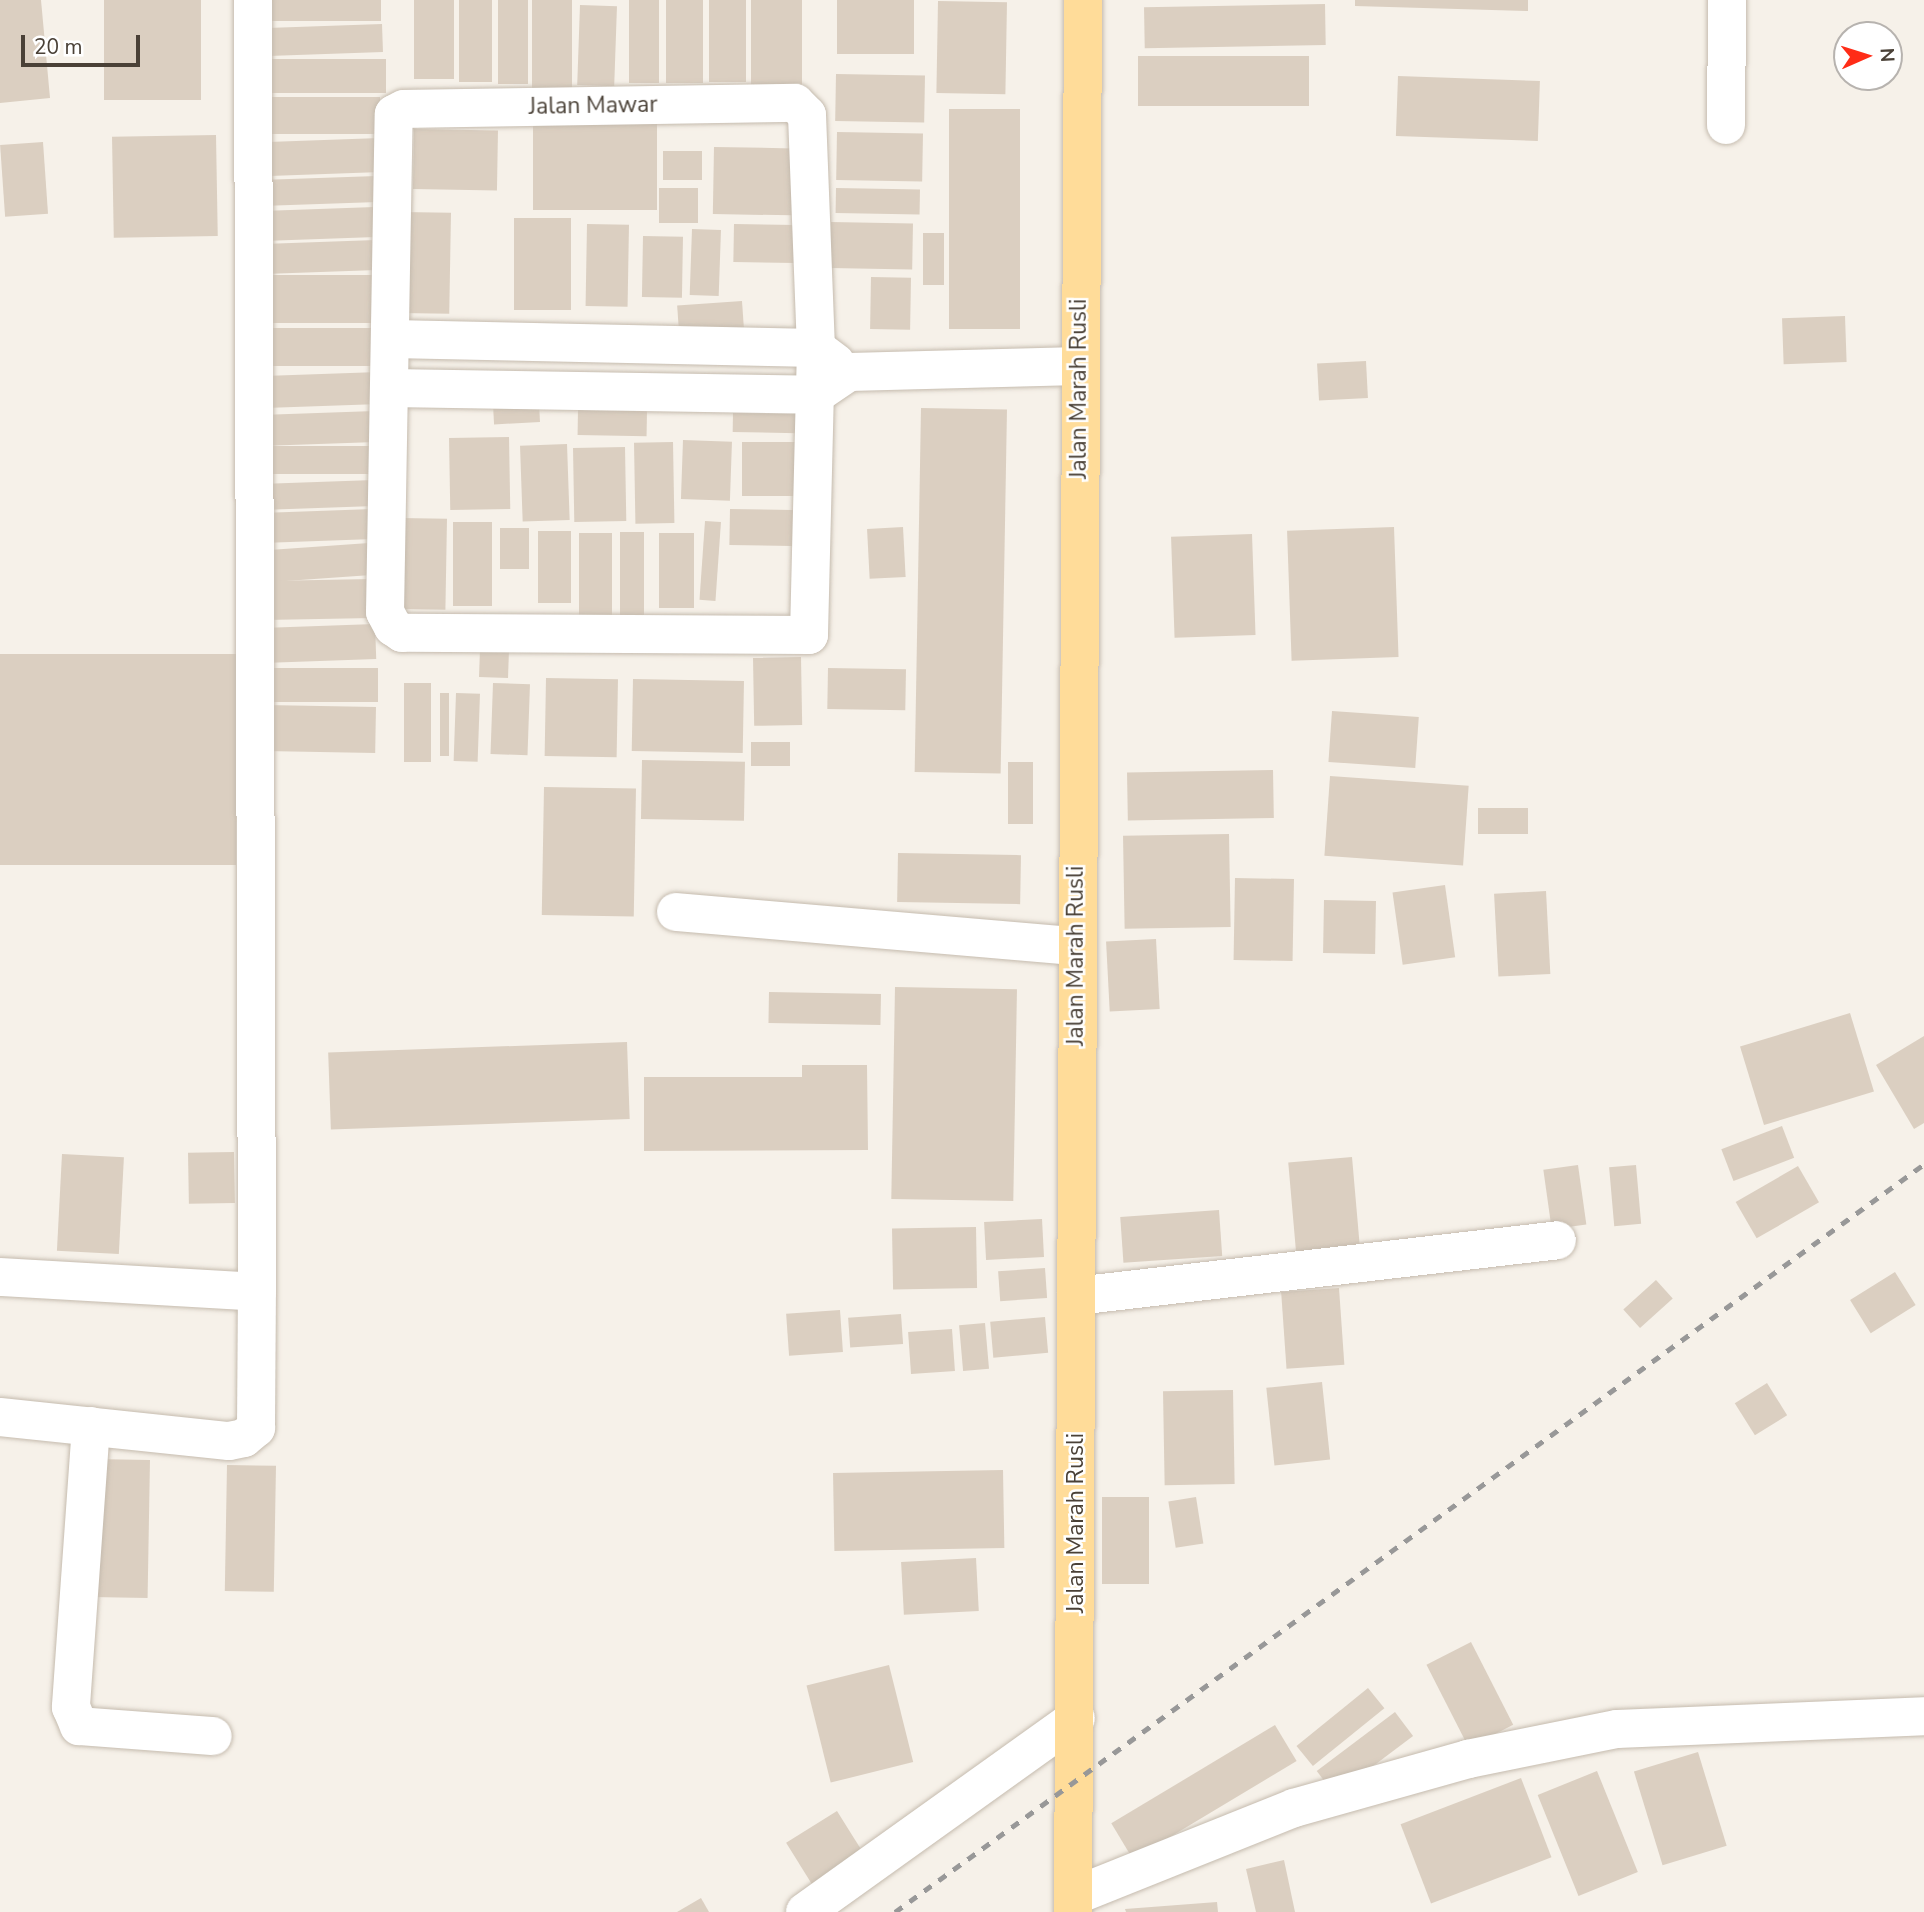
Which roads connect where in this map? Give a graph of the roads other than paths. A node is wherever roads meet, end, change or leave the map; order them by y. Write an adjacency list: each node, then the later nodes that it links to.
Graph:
1 (253, 0): 15 (street)
2 (1083, 0): 7 (main road, Jalan Marah Rusli)
3 (1727, 0): 4 (street)
4 (1726, 125)
5 (391, 339): 6 (street); 6 (street, Jalan Mawar); 9 (street)
6 (816, 348): 8 (street); 10 (street)
7 (1079, 366): 8 (street); 12 (main road, Jalan Marah Rusli)
8 (849, 372): 10 (street)
9 (390, 388): 10 (street); 10 (street)
10 (815, 396)
11 (676, 912): 12 (street)
12 (1076, 946): 16 (main road, Jalan Marah Rusli)
13 (1558, 1240): 16 (street)
14 (0, 1277): 15 (street)
15 (257, 1292): 18 (street)
16 (1076, 1296): 20 (main road, Jalan Marah Rusli)
17 (0, 1417): 18 (street)
18 (91, 1426): 21 (street)
19 (1924, 1716): 22 (street)
20 (1076, 1718): 22 (main road, Jalan Marah Rusli); 23 (street)
21 (213, 1736)
22 (1073, 1904)
23 (805, 1912)

